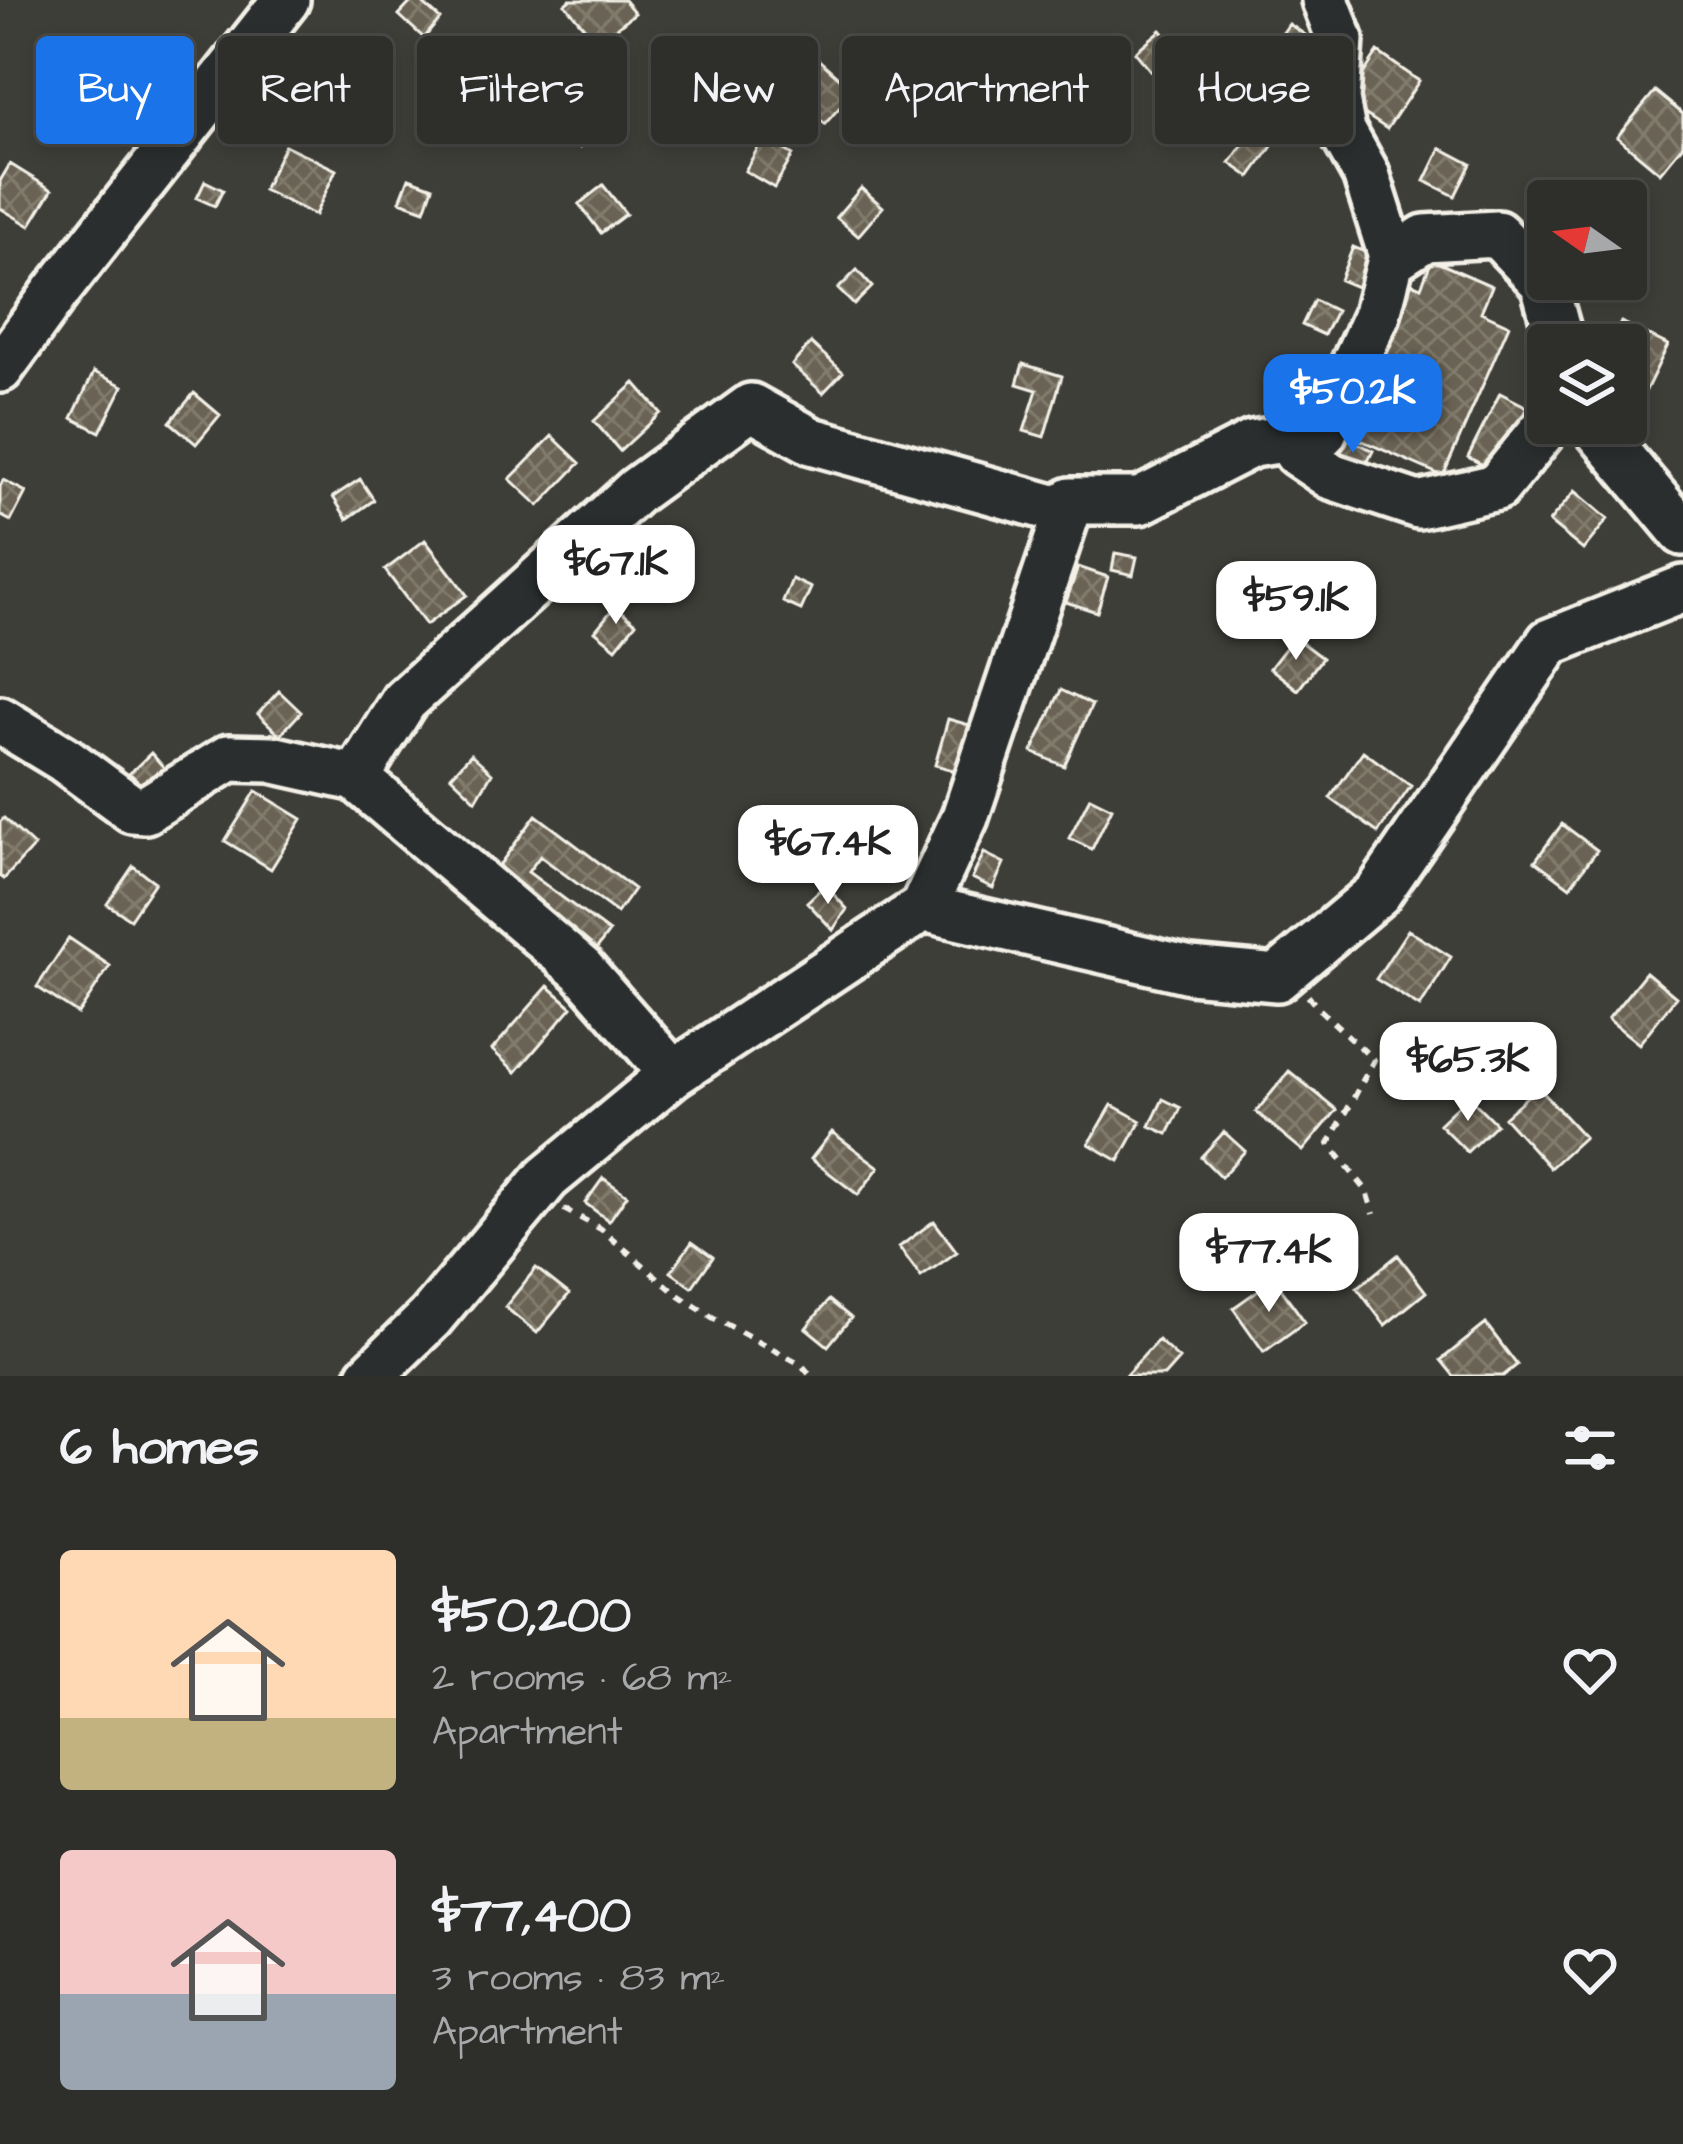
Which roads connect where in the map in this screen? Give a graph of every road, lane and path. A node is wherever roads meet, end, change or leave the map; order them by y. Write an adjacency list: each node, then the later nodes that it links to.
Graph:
1 (286, 0): 5 (street)
2 (1325, 0): 3 (street)
3 (1391, 260): 4 (street); 6 (street)
4 (1555, 324)
5 (0, 369)
6 (1296, 438): 7 (street); 9 (street)
7 (1532, 444)
8 (1610, 444): 10 (street)
9 (1067, 512): 13 (street); 14 (street)
10 (1683, 532)
11 (1683, 589): 15 (street)
12 (0, 720): 13 (street)
13 (356, 778): 16 (street)
14 (923, 908): 15 (street); 16 (street)
15 (1287, 969): 18 (path)
16 (673, 1074): 17 (street)
17 (535, 1193): 19 (street); 20 (path)
18 (1374, 1214)
19 (370, 1376)
20 (811, 1376)

